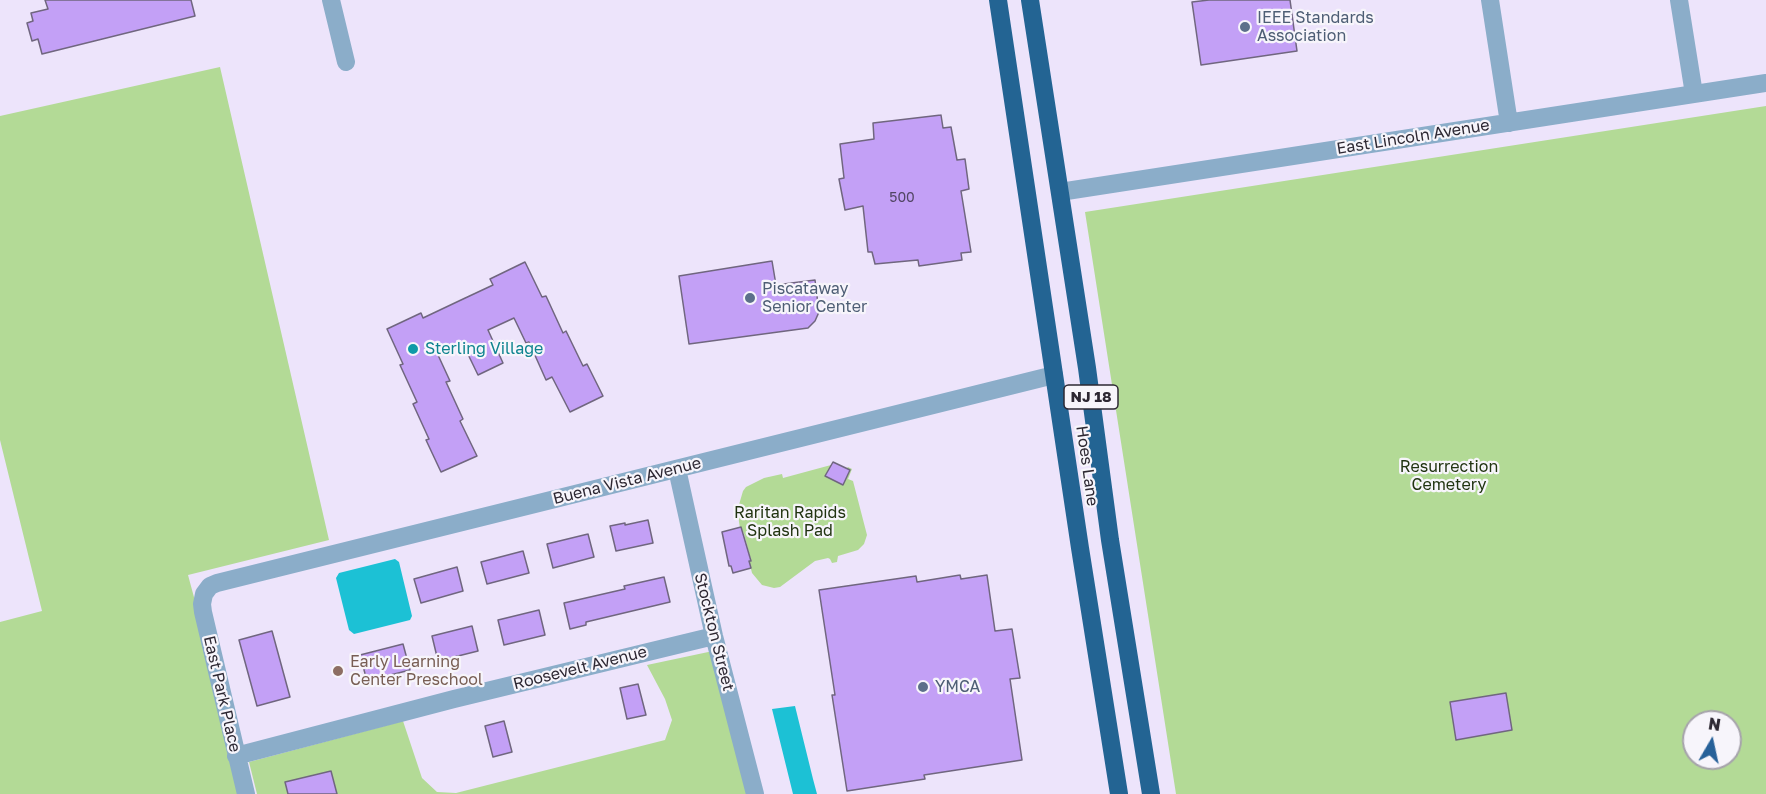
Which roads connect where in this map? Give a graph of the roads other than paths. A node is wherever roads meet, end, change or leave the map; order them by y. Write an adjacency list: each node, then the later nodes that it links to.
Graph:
1 (331, 0): 6 (street)
2 (998, 0): 11 (highway, Hoes Lane / NJ 18)
3 (1030, 0): 10 (highway, Hoes Lane / NJ 18)
4 (1490, 0): 9 (street)
5 (1679, 0): 8 (street)
6 (346, 62)
7 (1766, 83): 8 (street, East Lincoln Avenue)
8 (1694, 94): 9 (street, East Lincoln Avenue)
9 (1509, 123): 10 (street, East Lincoln Avenue)
10 (1060, 192): 19 (highway, Hoes Lane / NJ 18)
11 (1054, 375): 12 (street, Buena Vista Avenue); 18 (highway, Hoes Lane / NJ 18)
12 (676, 469): 13 (street, Buena Vista Avenue); 14 (street, Stockton Street)
13 (204, 594): 15 (street, East Park Place)
14 (714, 636): 15 (street, Roosevelt Avenue); 17 (street, Stockton Street)
15 (236, 756): 16 (street, East Park Place)
16 (246, 794)
17 (755, 794)
18 (1119, 794)
19 (1150, 794)

